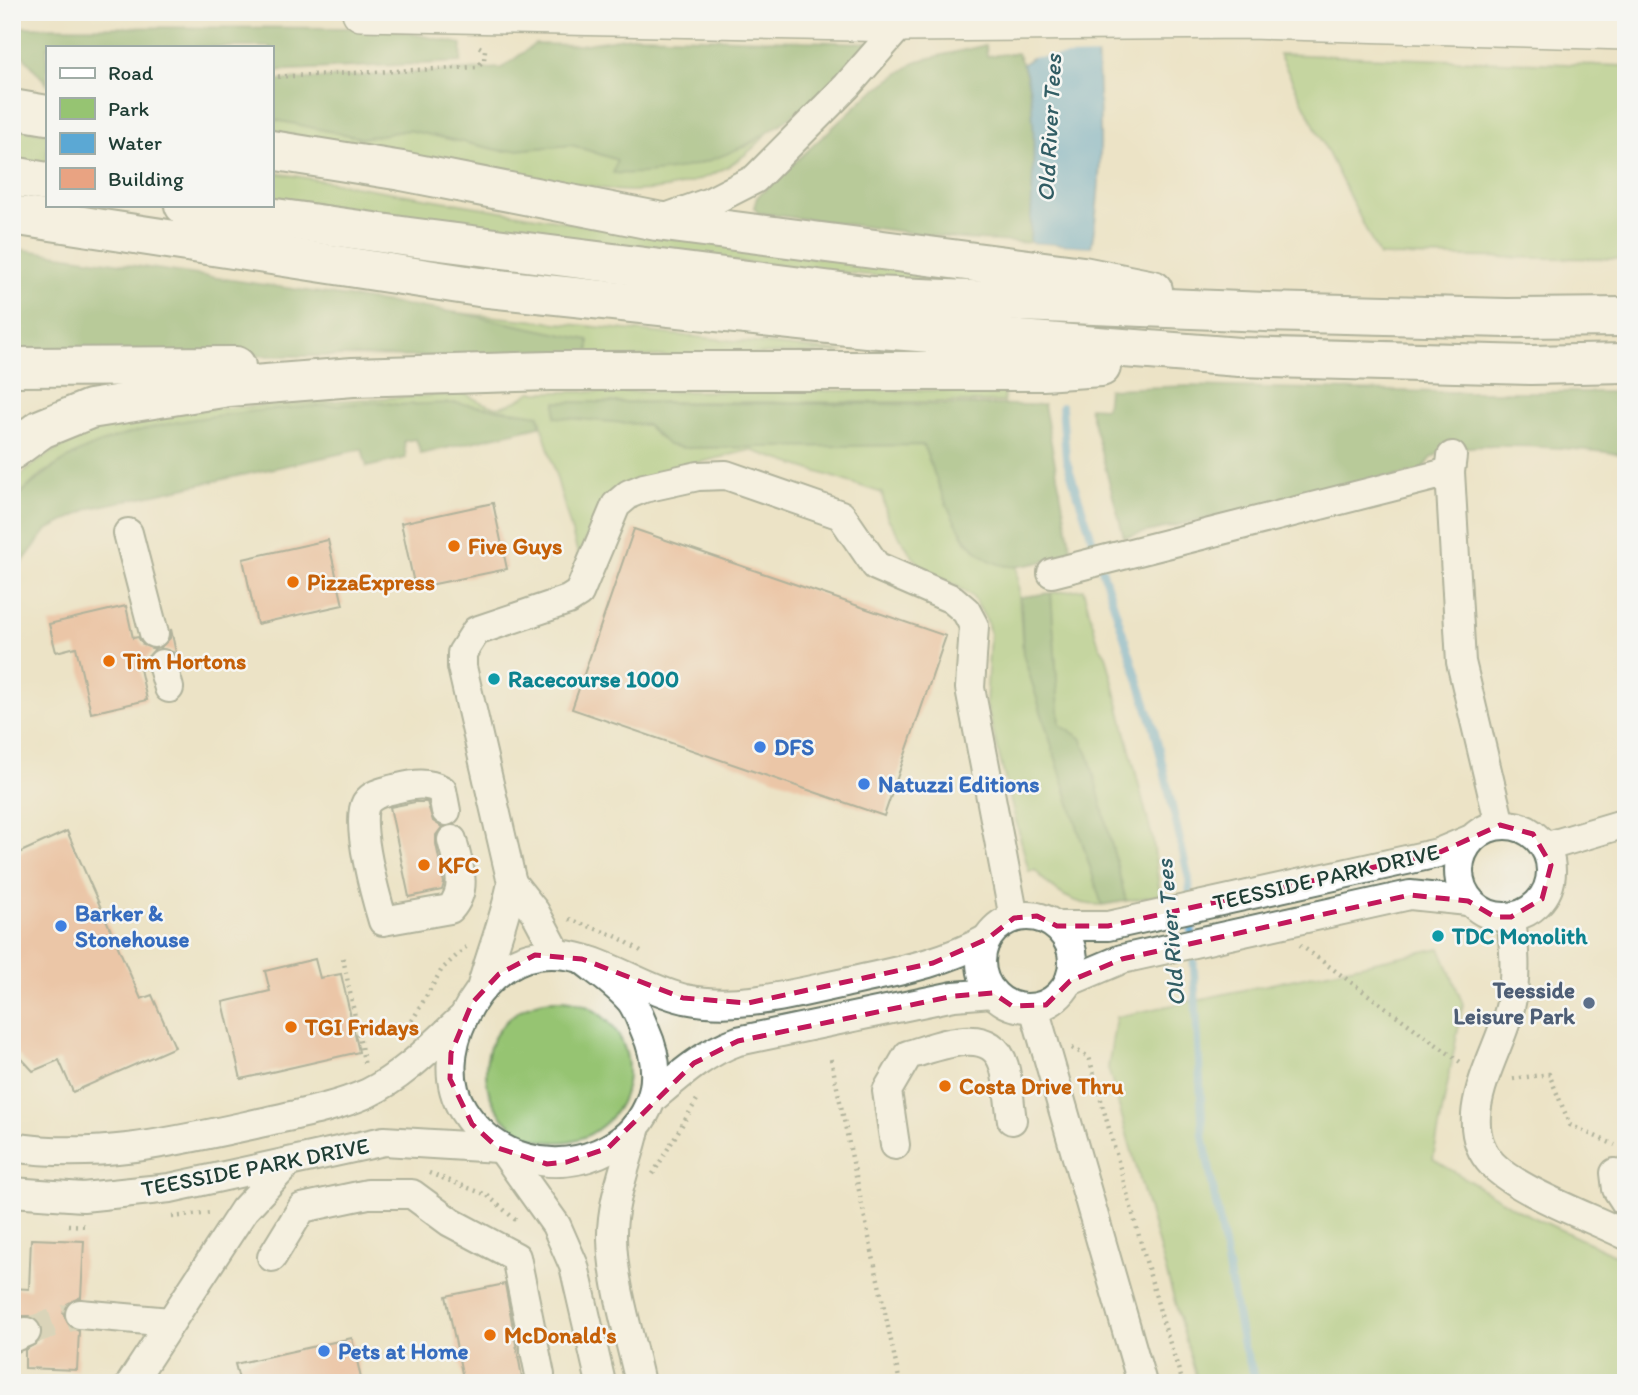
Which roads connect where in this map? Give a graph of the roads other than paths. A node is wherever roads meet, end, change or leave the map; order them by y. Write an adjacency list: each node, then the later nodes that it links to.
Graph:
1 (361, 12): 2 (main road)
2 (902, 23): 3 (main road); 9 (street)
3 (1626, 31)
4 (273, 150): 9 (highway)
5 (12, 176): 6 (highway)
6 (46, 182)
7 (191, 206): 10 (highway)
8 (12, 215): 12 (highway)
9 (657, 221): 10 (highway)
10 (1265, 312): 11 (highway)
11 (1626, 317)
12 (1239, 357): 13 (highway); 15 (highway)
13 (1626, 363)
14 (12, 367): 15 (highway)
15 (352, 377): 16 (highway)
16 (27, 440)
17 (128, 533): 19 (street)
18 (1052, 573): 22 (street)
19 (154, 634)
20 (446, 811): 24 (street)
21 (1626, 823): 25 (street)
22 (1500, 825): 23 (street); 25 (street)
23 (1469, 840): 27 (street); 30 (street, TEESSIDE PARK DRIVE)
24 (452, 841)
25 (1545, 848): 28 (street)
26 (512, 883): 29 (street); 32 (street); 34 (street)
27 (1468, 901): 28 (street); 33 (street, TEESSIDE PARK DRIVE)
28 (1511, 917): 48 (street)
29 (1014, 918): 30 (street); 31 (street)
30 (1058, 926): 33 (street)
31 (986, 939): 32 (street); 35 (street)
32 (569, 956): 34 (street); 38 (street)
33 (1070, 981): 36 (street)
34 (481, 989): 37 (street)
35 (993, 993): 36 (street); 38 (street)
36 (1034, 1008): 56 (street)
37 (464, 1016): 42 (street, TEESSIDE PARK DRIVE); 43 (street)
38 (653, 1098): 40 (street)
39 (1012, 1121): 41 (street)
40 (636, 1126): 43 (street); 55 (street)
41 (895, 1146)
42 (12, 1147)
43 (501, 1150): 45 (street, TEESSIDE PARK DRIVE); 54 (street)
44 (1620, 1161): 47 (street)
45 (288, 1164): 46 (street, TEESSIDE PARK DRIVE); 51 (street)
46 (12, 1192)
47 (1626, 1203)
48 (1626, 1235)
49 (272, 1257): 53 (street)
50 (80, 1314): 51 (street)
51 (170, 1322): 52 (street)
52 (131, 1383)
53 (538, 1383)
54 (601, 1383)
55 (640, 1383)
56 (1143, 1383)

